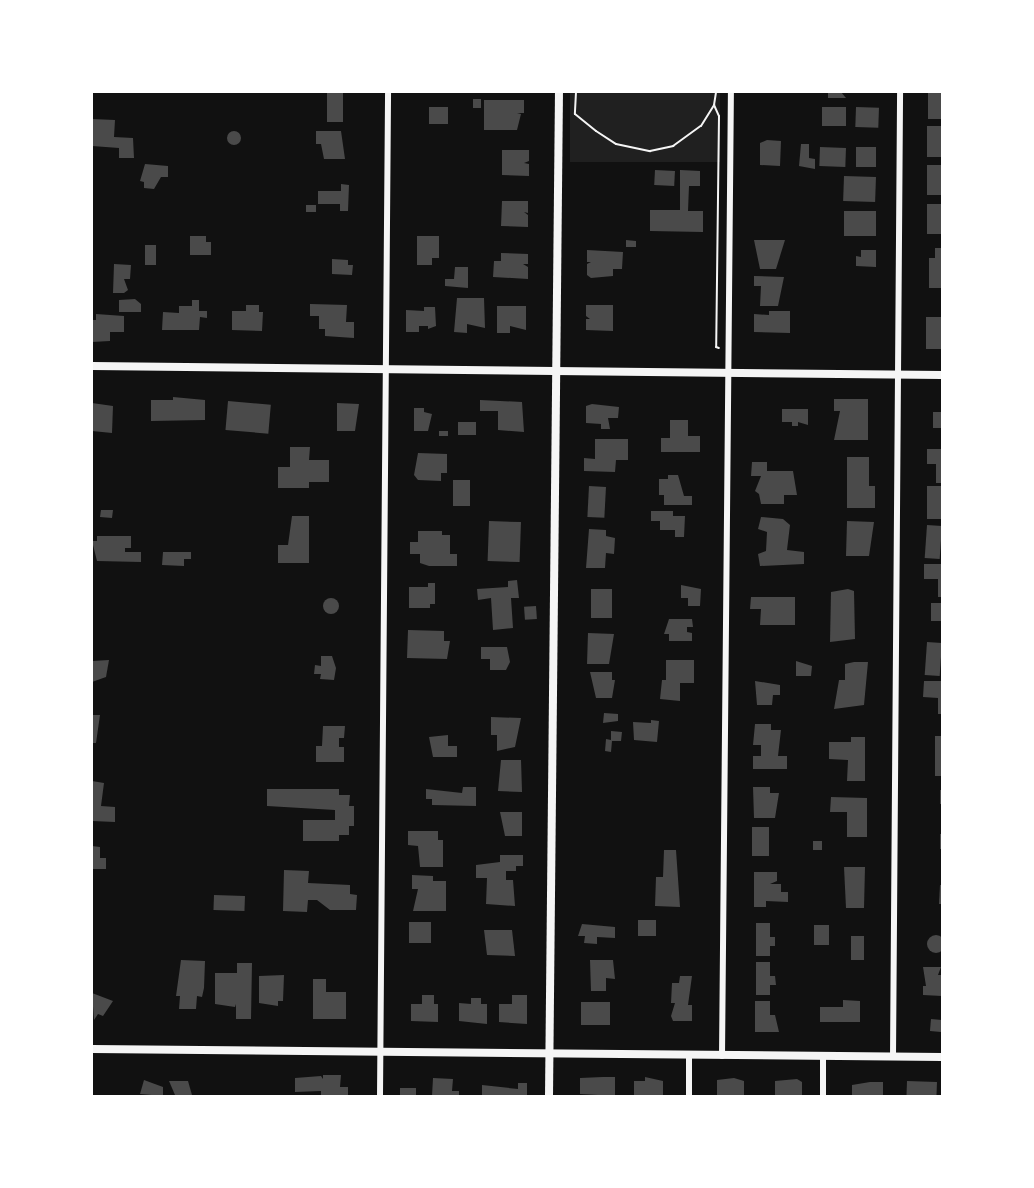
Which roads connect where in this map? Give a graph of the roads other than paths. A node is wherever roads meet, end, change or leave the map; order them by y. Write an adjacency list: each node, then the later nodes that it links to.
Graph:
1 (388, 92): 6 (street)
2 (559, 92): 7 (street)
3 (731, 92): 8 (street)
4 (900, 92): 9 (street)
5 (92, 366): 6 (street)
6 (386, 369): 7 (street); 12 (street)
7 (556, 372): 8 (street); 13 (street)
8 (729, 373): 9 (street); 15 (street)
9 (901, 375): 10 (street); 17 (street)
10 (942, 375)
11 (92, 1049): 12 (street)
12 (380, 1051): 13 (street); 19 (street)
13 (550, 1053): 14 (street); 20 (street)
14 (689, 1055): 15 (street); 21 (street)
15 (722, 1056): 16 (street)
16 (823, 1056): 17 (street); 22 (street)
17 (893, 1057): 18 (street)
18 (942, 1057)
19 (380, 1096)
20 (549, 1096)
21 (689, 1096)
22 (823, 1096)

